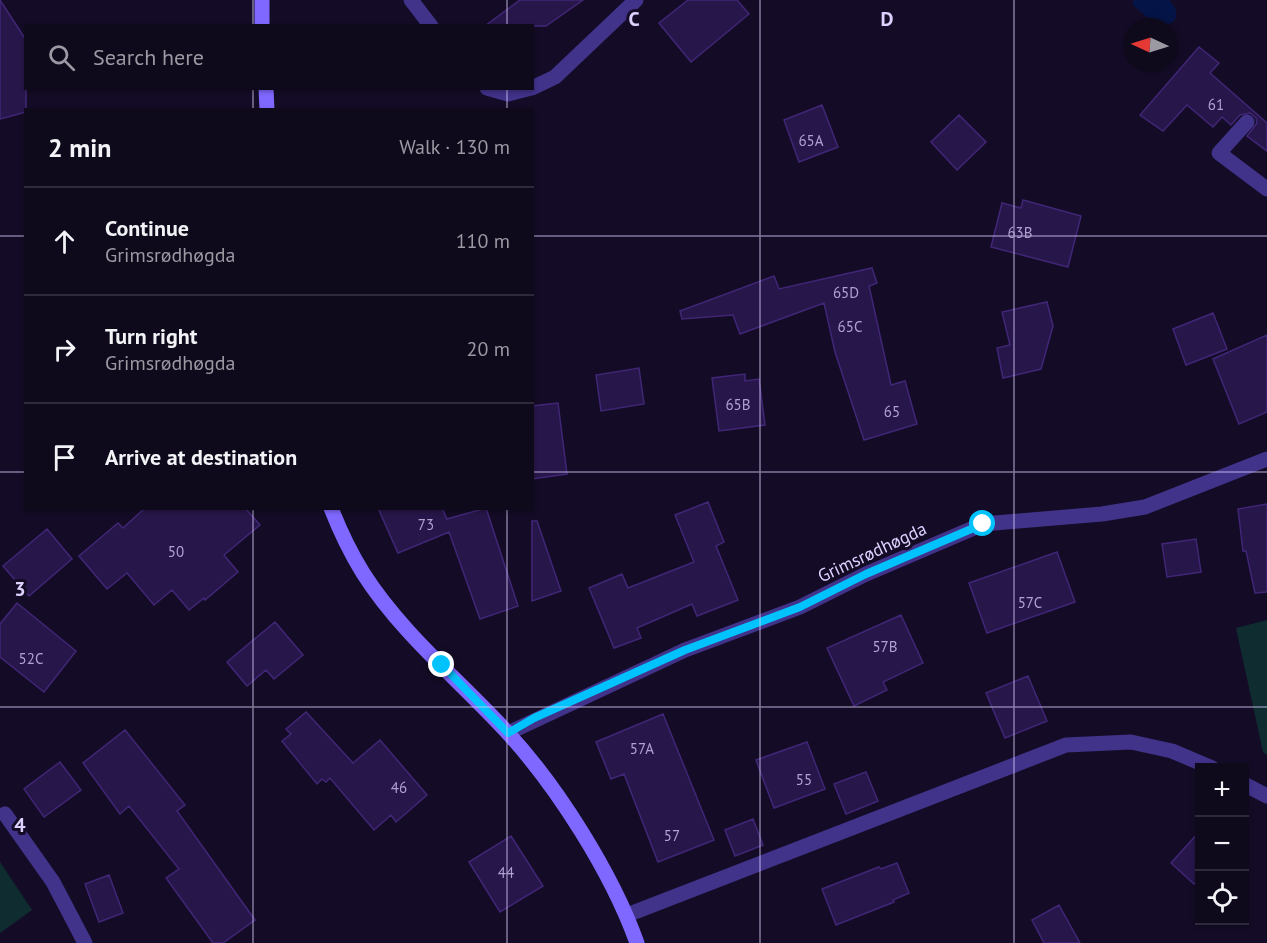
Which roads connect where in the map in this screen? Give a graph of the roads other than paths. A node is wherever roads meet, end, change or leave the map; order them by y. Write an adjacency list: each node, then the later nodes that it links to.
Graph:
1 (262, 0): 4 (main road)
2 (411, 0): 5 (street)
3 (636, 0): 6 (street)
4 (262, 24)
5 (429, 24)
6 (534, 87)
7 (266, 90): 10 (main road)
8 (494, 90): 9 (street)
9 (524, 90)
10 (267, 108)
11 (1247, 122): 12 (street)
12 (1267, 189)
13 (1267, 459): 15 (street, Grimsrødhøgda)
14 (332, 510): 15 (main road)
15 (508, 733): 20 (main road)
16 (1200, 763): 20 (street)
17 (1249, 786): 18 (street)
18 (1267, 796)
19 (5, 814): 21 (street)
20 (627, 915): 22 (main road)
21 (85, 943)
22 (637, 943)

